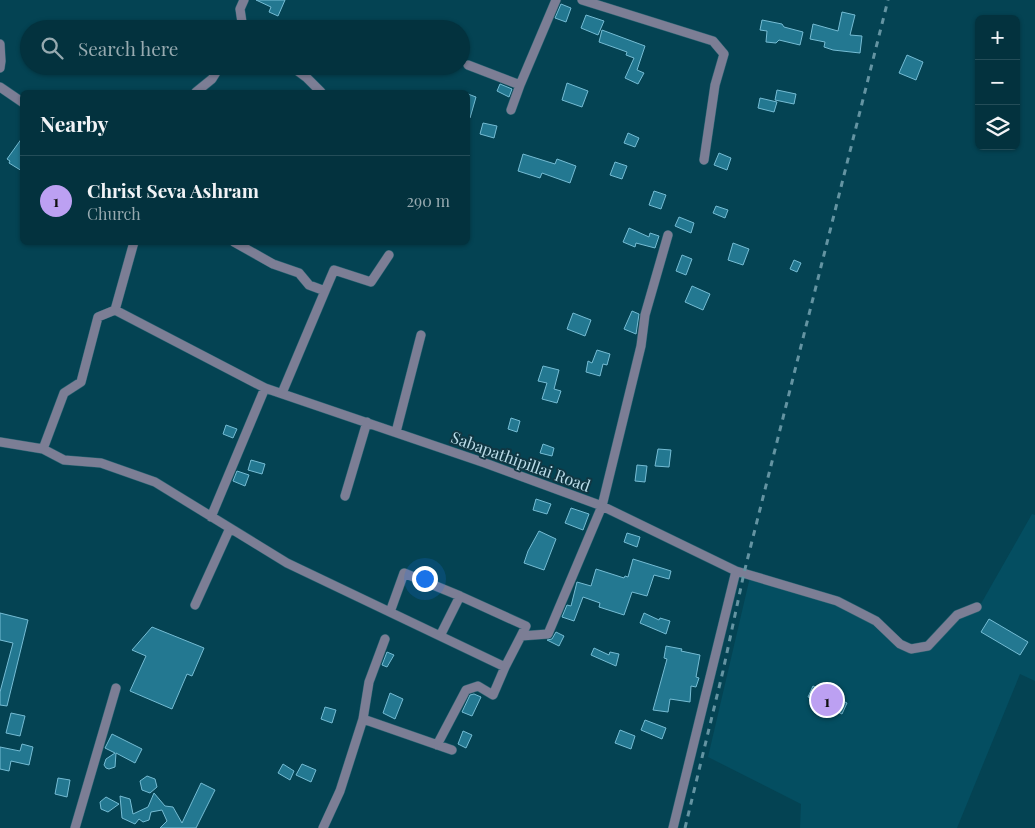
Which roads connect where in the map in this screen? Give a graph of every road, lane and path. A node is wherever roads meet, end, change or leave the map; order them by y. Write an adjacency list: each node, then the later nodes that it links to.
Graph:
1 (244, 0): 4 (street)
2 (556, 0): 10 (street)
3 (582, 0): 16 (street)
4 (242, 20)
5 (0, 44): 7 (street)
6 (470, 67): 10 (street)
7 (0, 68)
8 (214, 75): 12 (street)
9 (302, 75): 13 (street)
10 (520, 85): 15 (street)
11 (0, 87): 14 (street)
12 (198, 90)
13 (319, 90)
14 (20, 101)
15 (511, 110)
16 (704, 160)
17 (668, 235): 31 (street)
18 (133, 245): 22 (street)
19 (239, 245): 21 (street)
20 (389, 255): 21 (street)
21 (325, 291): 25 (street)
22 (115, 310): 24 (street, Sabapathipillai Road); 29 (street)
23 (421, 335): 27 (street)
24 (265, 388): 25 (street, Sabapathipillai Road); 32 (street)
25 (282, 393): 26 (street, Sabapathipillai Road)
26 (367, 422): 27 (street, Sabapathipillai Road); 30 (street)
27 (396, 432): 31 (street, Sabapathipillai Road)
28 (0, 442): 29 (street)
29 (43, 448): 32 (street)
30 (345, 496)
31 (602, 506): 34 (street, Sabapathipillai Road); 40 (street)
32 (210, 516): 33 (street)
33 (230, 528): 36 (street); 38 (street)
34 (736, 571): 37 (street, Sabapathipillai Road); 49 (street)
35 (460, 596): 38 (street); 39 (street); 40 (street)
36 (196, 605)
37 (977, 607)
38 (390, 612): 39 (street)
39 (440, 636): 42 (street)
40 (522, 636): 42 (street)
41 (385, 638): 44 (street)
42 (505, 667): 45 (street)
43 (116, 688): 47 (street)
44 (363, 719): 45 (street); 48 (street)
45 (437, 745): 46 (street)
46 (452, 750)
47 (75, 828)
48 (323, 828)
49 (673, 828)

